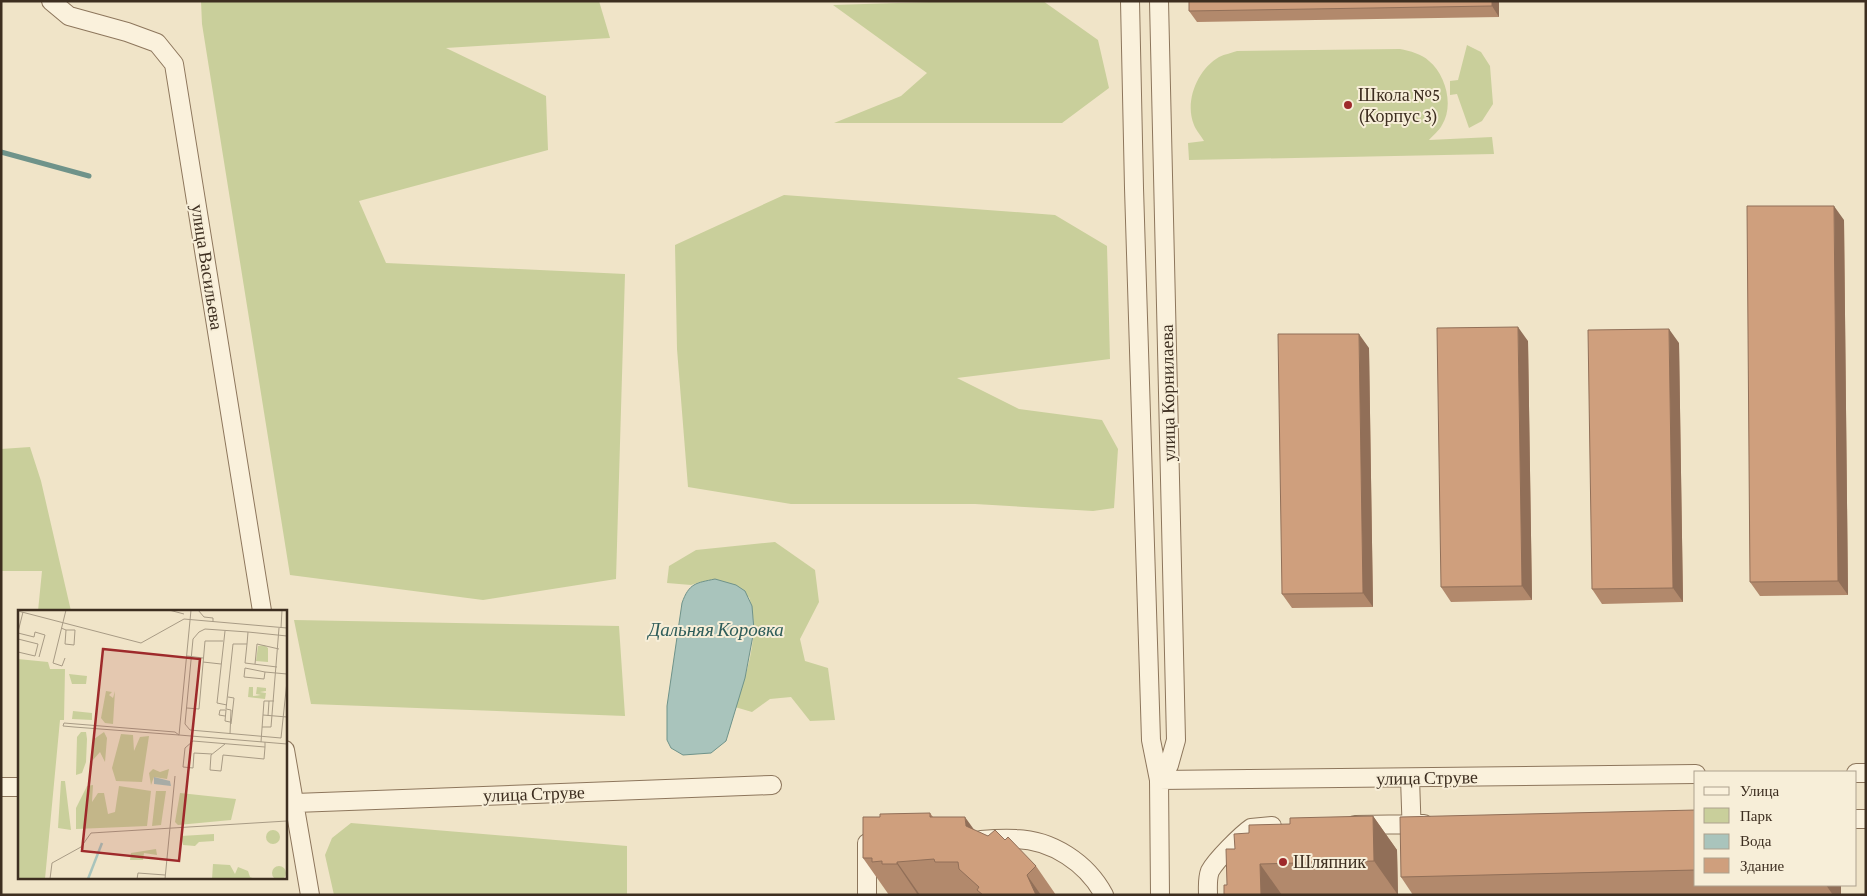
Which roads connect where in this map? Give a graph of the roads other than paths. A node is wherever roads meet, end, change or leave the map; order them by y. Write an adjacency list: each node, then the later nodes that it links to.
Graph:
1 (51, 1): 4 (street, улица Васильева)
2 (1130, 1): 8 (street, улица Корнилаева)
3 (1158, 1): 8 (street, улица Корнилаева)
4 (262, 610)
5 (286, 761): 12 (street)
6 (1694, 774): 7 (street, улица Струве)
7 (1410, 778): 8 (street, улица Струве); 13 (street)
8 (1159, 780): 23 (street, улица Корнилаева)
9 (772, 785): 12 (street, улица Струве)
10 (1, 787): 11 (street)
11 (18, 787)
12 (290, 803): 20 (street)
13 (1411, 824): 14 (street); 16 (street); 19 (street)
14 (1441, 824)
15 (1285, 826): 24 (street)
16 (1337, 826)
17 (967, 840): 22 (street)
18 (887, 842): 21 (street)
19 (1412, 853)
20 (310, 895)
21 (867, 895)
22 (1104, 895)
23 (1160, 895)
24 (1208, 895)

